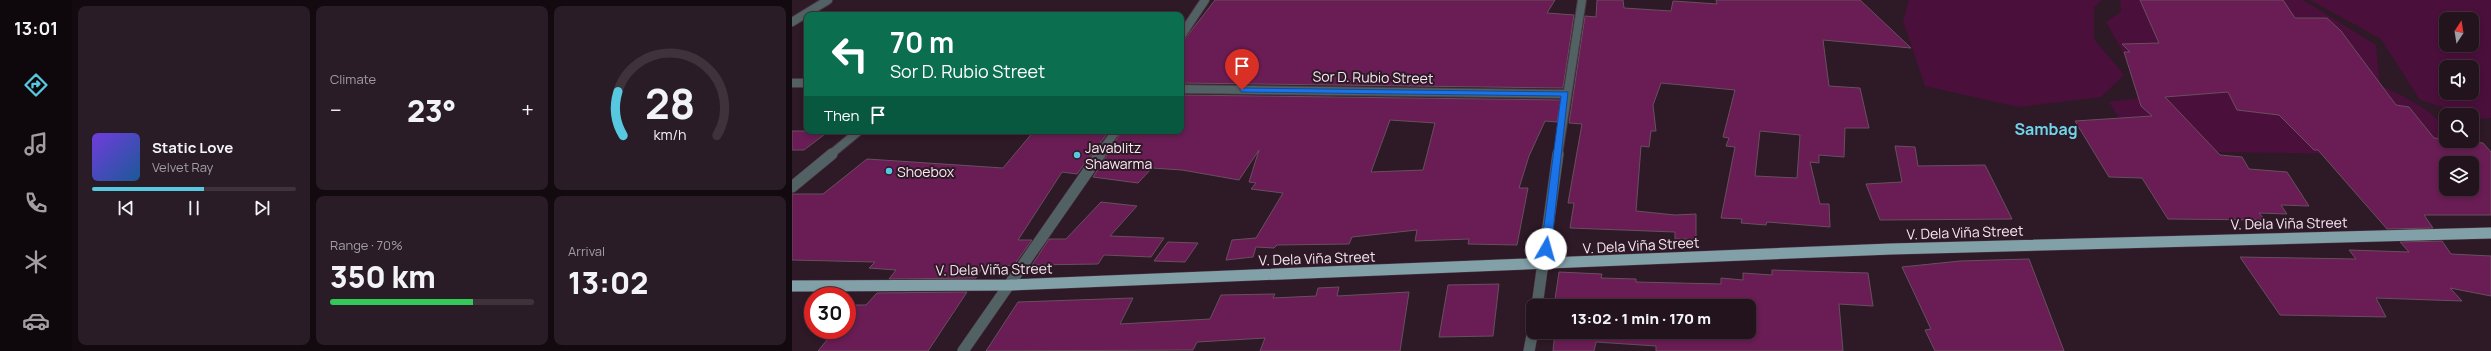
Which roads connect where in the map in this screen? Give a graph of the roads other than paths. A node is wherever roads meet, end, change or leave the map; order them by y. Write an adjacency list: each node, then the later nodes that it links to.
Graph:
1 (828, 0): 4 (street)
2 (1205, 0): 7 (street)
3 (1582, 0): 11 (street)
4 (808, 12)
5 (804, 15): 6 (street)
6 (792, 22)
7 (1184, 32)
8 (792, 83): 9 (street)
9 (804, 83)
10 (1184, 89): 11 (street, Sor D. Rubio Street)
11 (1566, 94): 16 (street)
12 (855, 134): 14 (street)
13 (1114, 134): 17 (street)
14 (792, 187)
15 (2491, 233): 16 (main road, V. Dela Viña Street)
16 (1544, 265): 17 (main road, V. Dela Viña Street); 19 (street)
17 (1010, 285): 18 (main road, V. Dela Viña Street); 21 (street)
18 (792, 286)
19 (1538, 299)
20 (1531, 339): 22 (street)
21 (963, 351)
22 (1529, 351)

